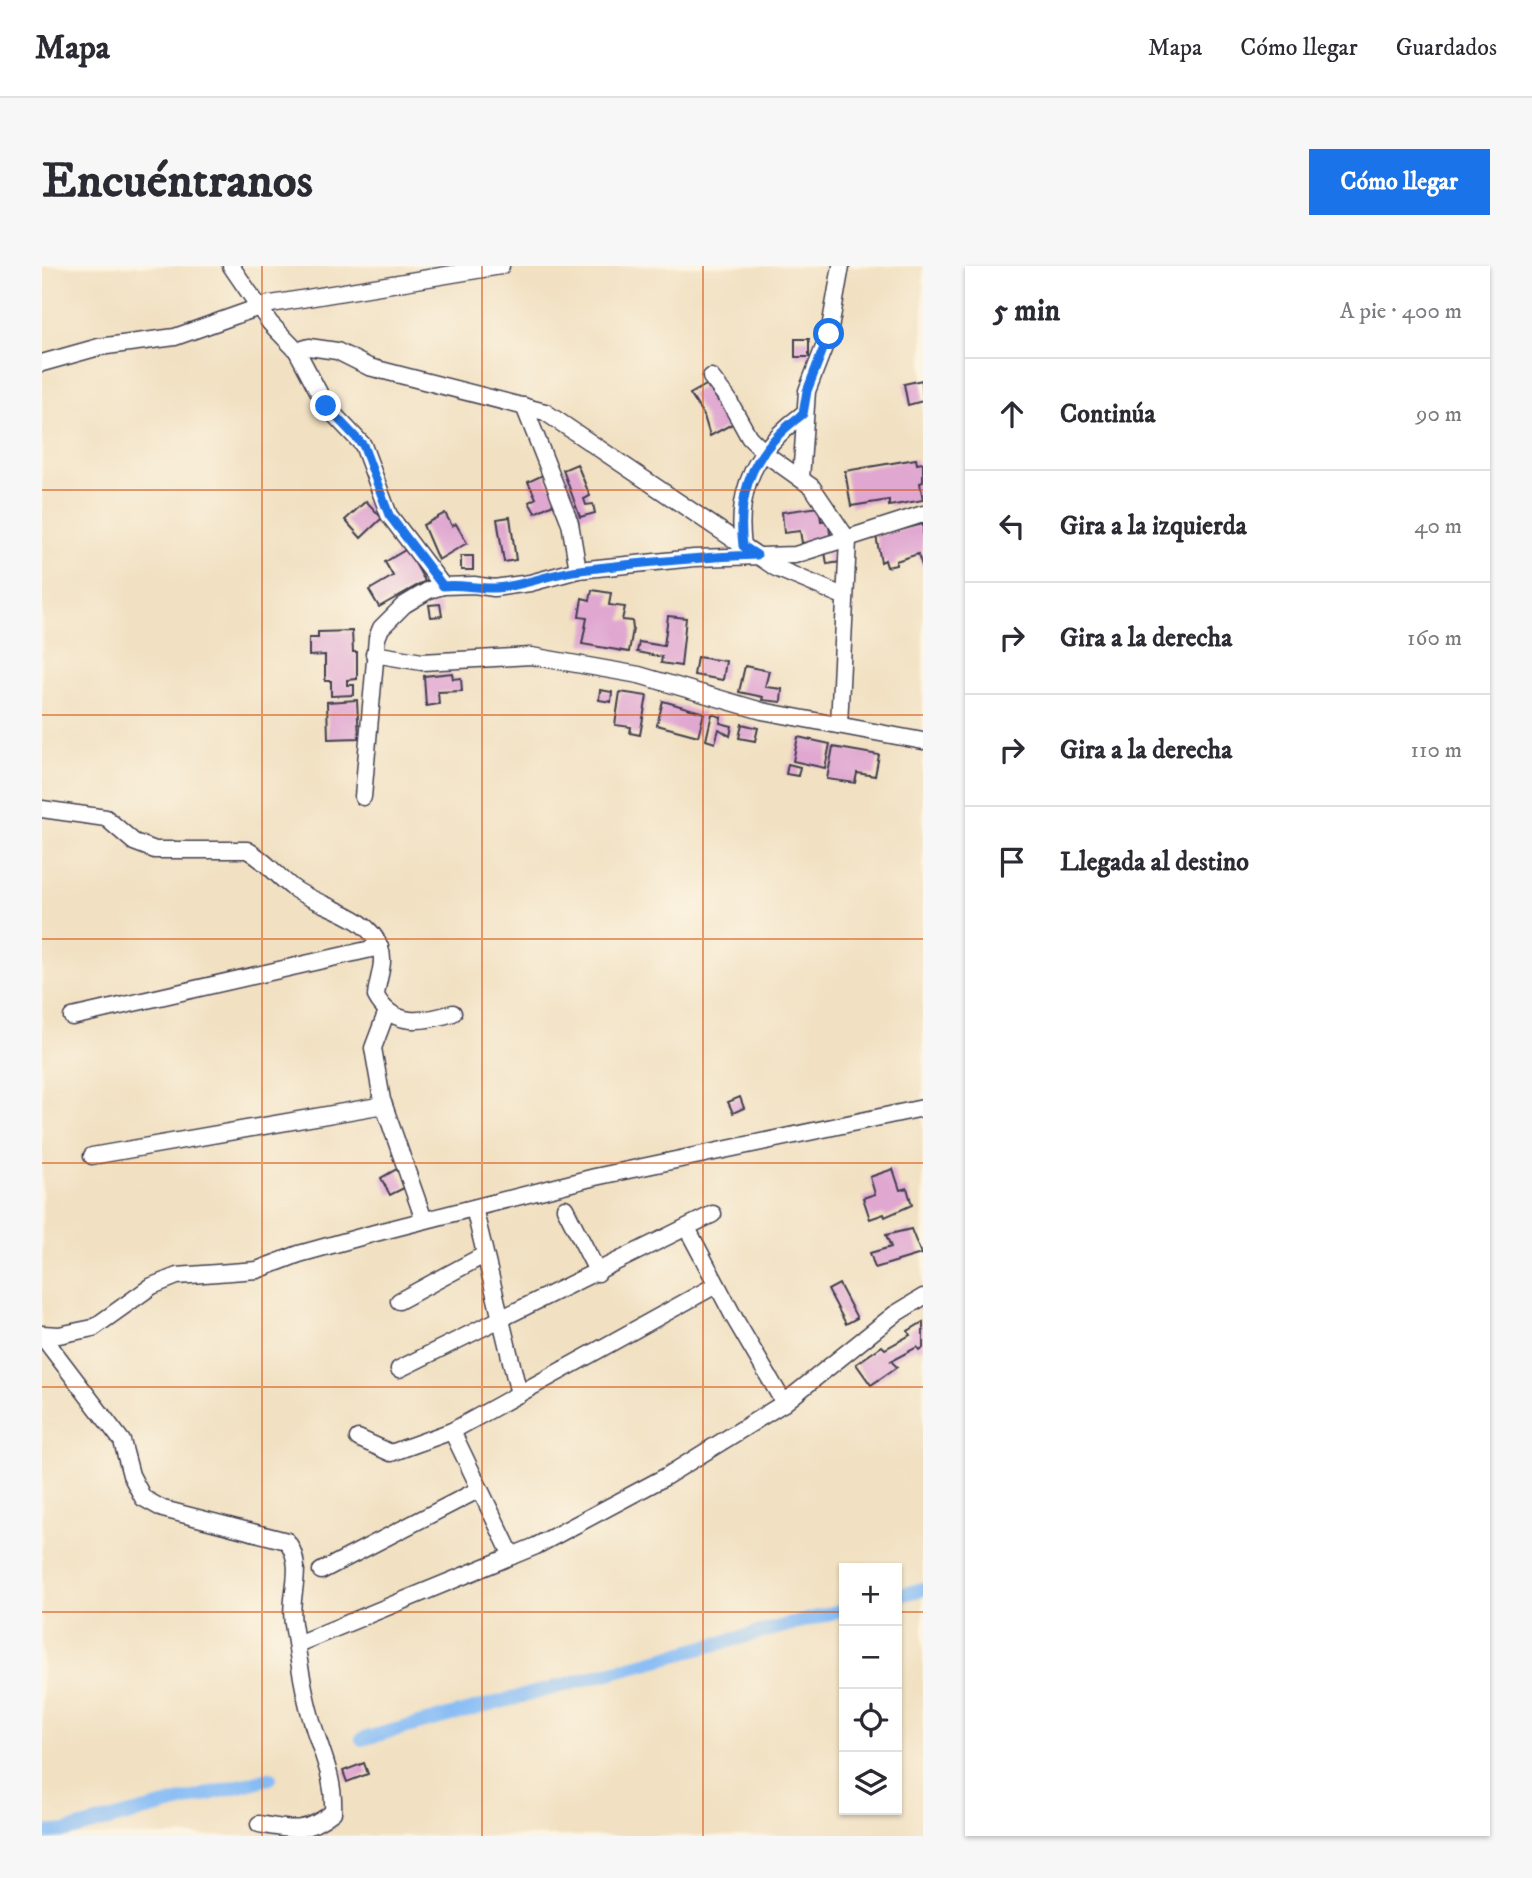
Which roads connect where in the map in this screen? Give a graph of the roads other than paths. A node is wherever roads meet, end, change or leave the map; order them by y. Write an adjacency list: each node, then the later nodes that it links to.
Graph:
1 (231, 266): 4 (street)
2 (501, 266): 4 (street)
3 (841, 266): 9 (street)
4 (259, 307): 5 (street); 6 (street)
5 (297, 351): 8 (street); 17 (street)
6 (42, 363)
7 (711, 377): 10 (street)
8 (524, 406): 14 (street); 16 (street)
9 (803, 414): 10 (street); 11 (street)
10 (764, 453): 11 (street); 14 (street)
11 (801, 480): 13 (street)
12 (923, 514): 13 (street)
13 (848, 540): 15 (street); 18 (street)
14 (743, 546): 15 (street)
15 (757, 555): 16 (street); 18 (street)
16 (578, 570): 17 (street)
17 (443, 586): 19 (street)
18 (844, 596): 20 (street)
19 (374, 654): 20 (street); 22 (street)
20 (839, 725): 21 (street)
21 (923, 741)
22 (363, 797)
23 (42, 810): 24 (street)
24 (380, 947): 25 (street); 27 (street)
25 (387, 1011): 26 (street); 28 (street)
26 (453, 1013)
27 (72, 1017)
28 (384, 1105): 30 (street); 34 (street)
29 (923, 1108): 31 (street)
30 (92, 1156)
31 (474, 1208): 34 (street); 36 (street)
32 (565, 1208): 37 (street)
33 (713, 1214): 35 (street)
34 (424, 1220): 42 (street)
35 (687, 1228): 37 (street); 38 (street)
36 (484, 1255): 40 (street); 41 (street)
37 (598, 1273): 41 (street)
38 (716, 1284): 44 (street); 45 (street)
39 (923, 1297): 45 (street)
40 (399, 1301)
41 (501, 1318): 43 (street); 44 (street)
42 (42, 1335): 51 (street)
43 (399, 1369)
44 (519, 1394): 46 (street)
45 (784, 1403): 49 (street)
46 (452, 1431): 47 (street); 48 (street)
47 (358, 1438)
48 (480, 1489): 49 (street); 50 (street)
49 (512, 1556): 51 (street)
50 (321, 1571)
51 (297, 1644): 52 (street)
52 (259, 1824)

